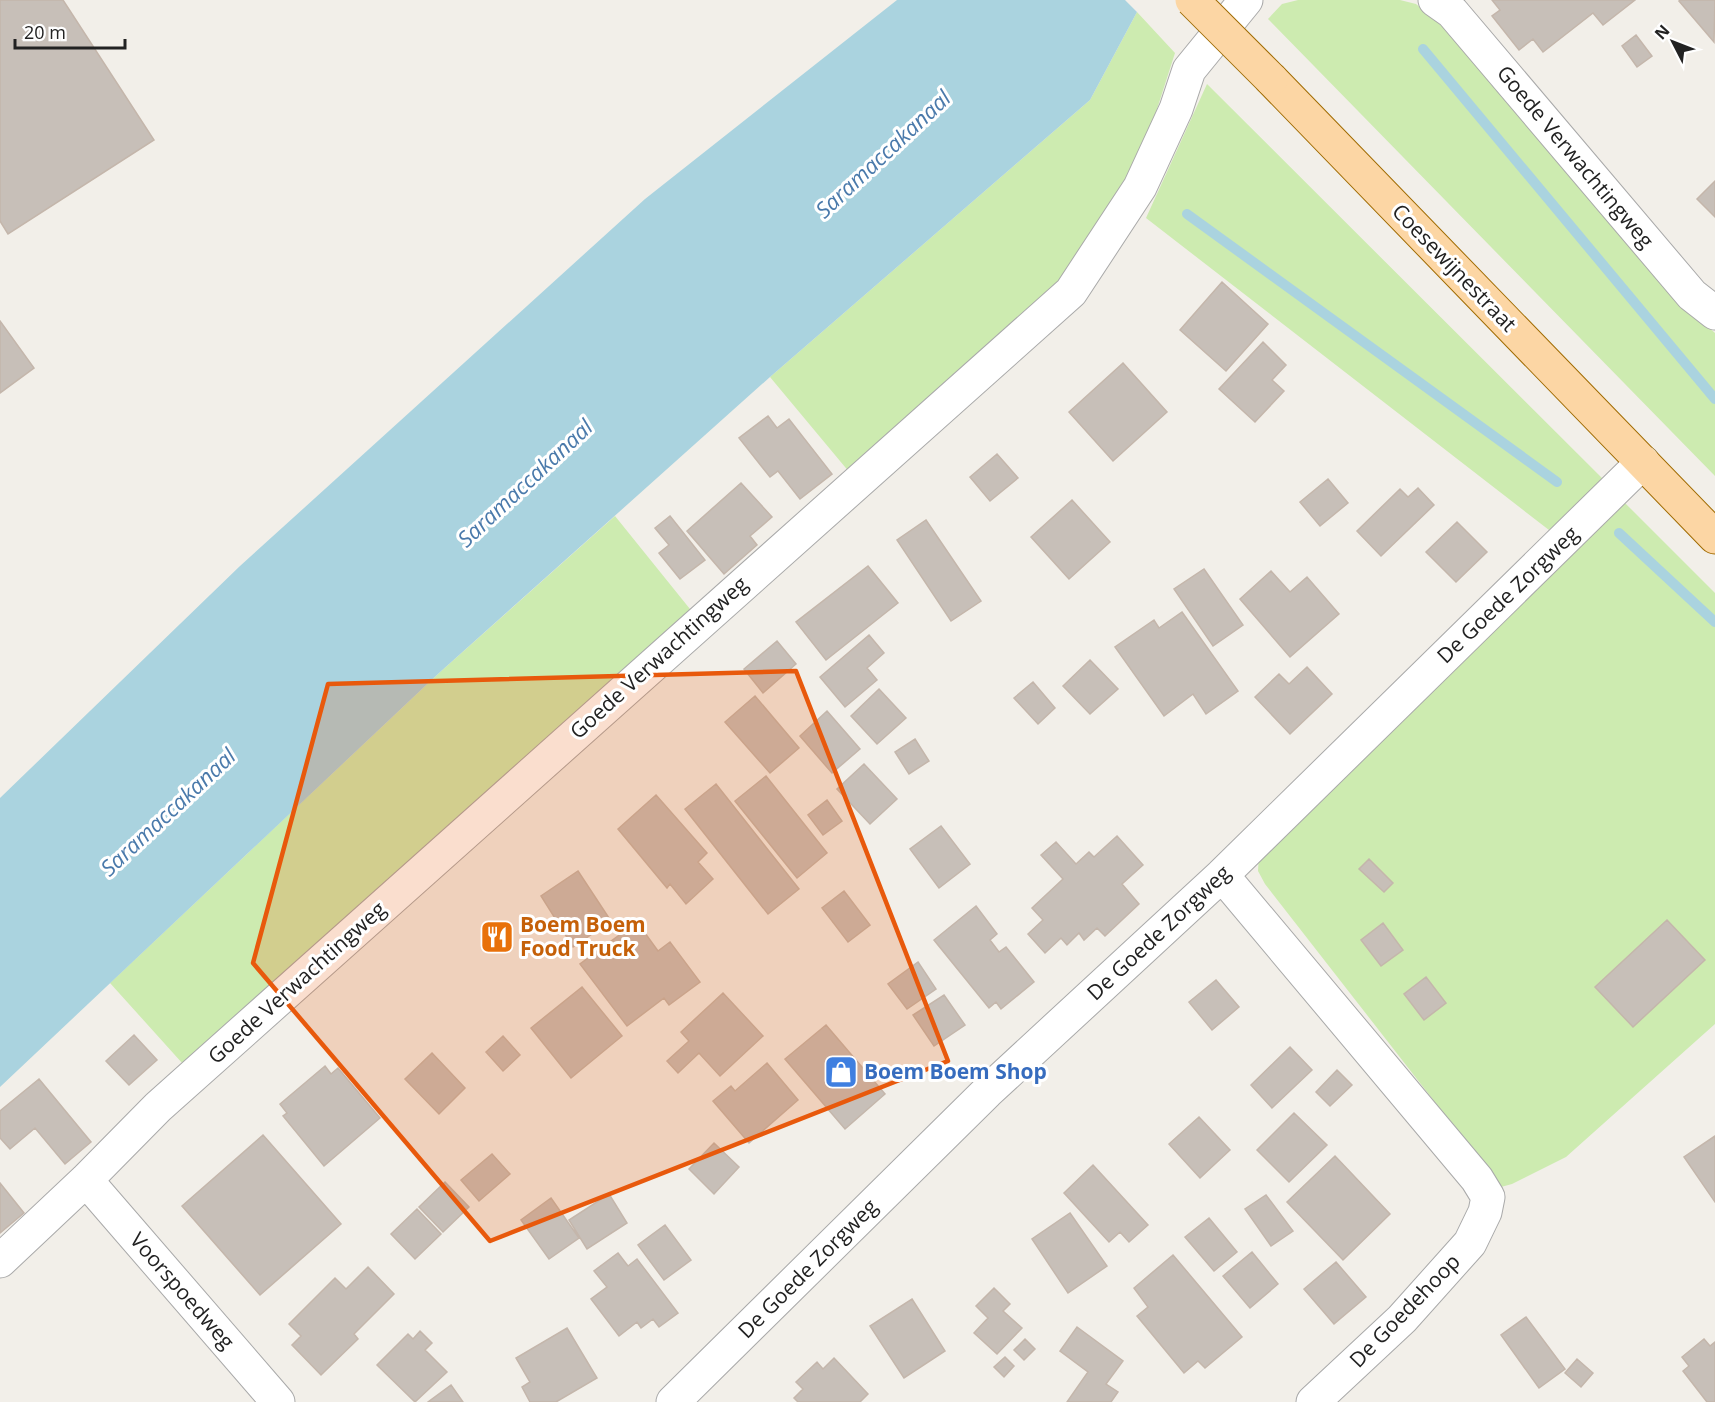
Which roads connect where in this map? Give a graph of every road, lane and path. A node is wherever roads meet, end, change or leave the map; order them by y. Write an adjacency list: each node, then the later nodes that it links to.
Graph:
1 (1192, 0): 5 (main road, Coesewijnestraat, bridge)
2 (1245, 0): 8 (street, Goede Verwachtingweg)
3 (1435, 0): 4 (street, Goede Verwachtingweg)
4 (1715, 313)
5 (1643, 462): 6 (main road, Coesewijnestraat); 7 (street, De Goede Zorgweg)
6 (1715, 537)
7 (1222, 875): 11 (street, De Goede Zorgweg); 12 (street, De Goedehoop)
8 (86, 1180): 9 (street, Goede Verwachtingweg); 10 (street, Voorspoedweg)
9 (0, 1261)
10 (278, 1402)
11 (673, 1402)
12 (1313, 1402)

